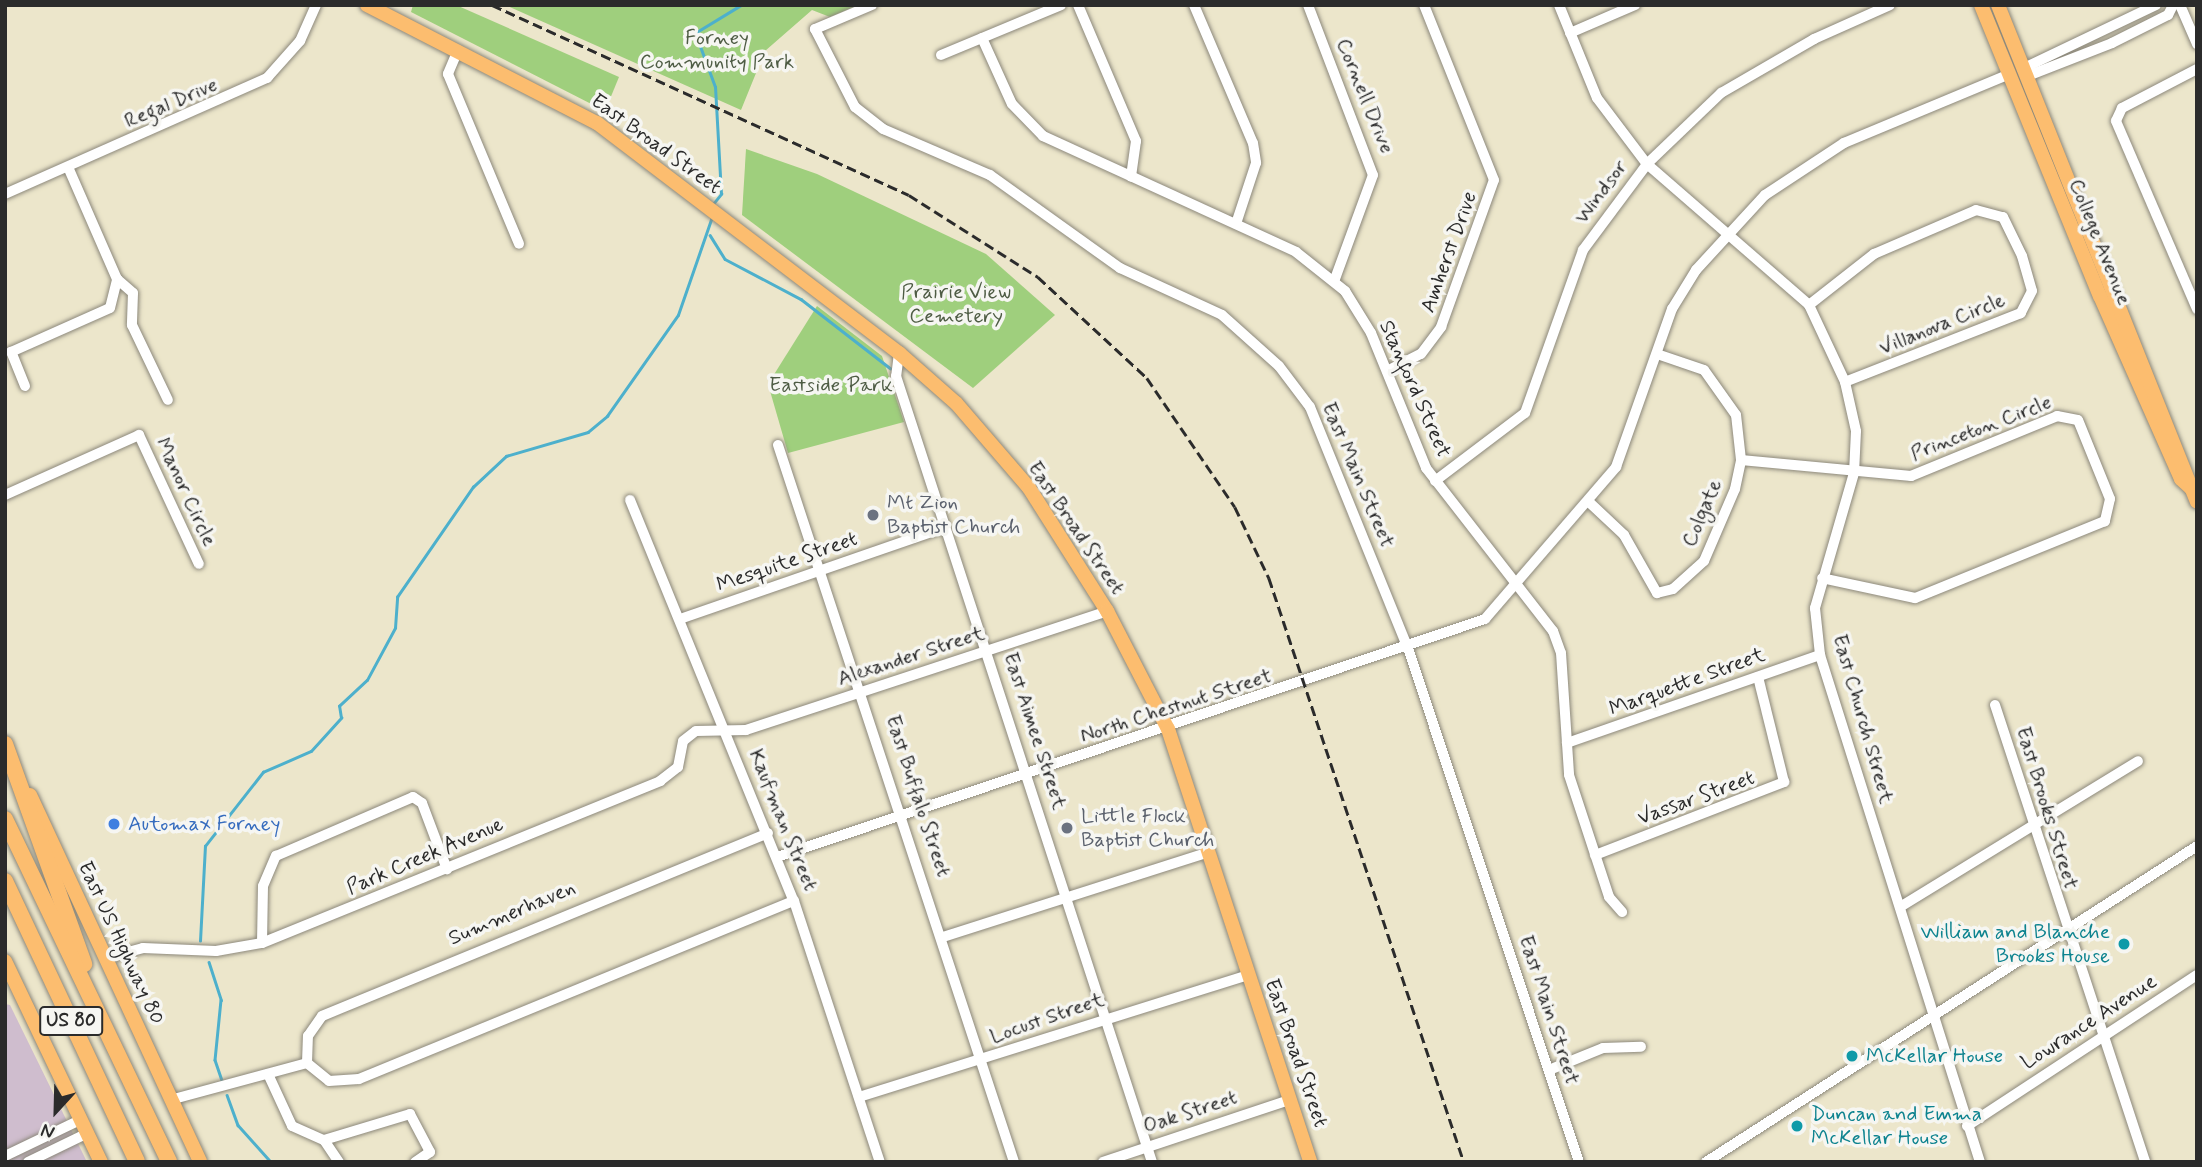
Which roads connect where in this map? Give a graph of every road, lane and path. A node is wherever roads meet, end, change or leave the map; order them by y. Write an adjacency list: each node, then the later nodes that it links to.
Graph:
1 (316, 5): 25 (street, Regal Drive)
2 (368, 5): 20 (main road, East Broad Street)
3 (872, 5): 56 (street, East Main Street)
4 (1061, 5): 18 (street)
5 (1078, 5): 26 (street)
6 (1194, 5): 28 (street)
7 (1308, 5): 32 (street, Cornell Drive)
8 (1424, 5): 37 (street, Amherst Drive)
9 (1559, 5): 17 (street, East Church Street)
10 (1635, 5): 17 (street)
11 (1981, 5): 23 (main road, College Avenue)
12 (1998, 5): 23 (main road, College Avenue)
13 (2156, 5): 23 (street)
14 (2173, 5): 23 (street)
15 (2180, 5): 19 (street)
16 (1890, 6): 24 (street, Windsor)
17 (1570, 33): 24 (street, East Church Street)
18 (982, 38): 21 (street); 26 (street, Stanford Street)
19 (2197, 44)
20 (458, 50): 30 (street); 35 (main road, East Broad Street)
21 (941, 55)
22 (2197, 69): 34 (street)
23 (2016, 71): 29 (street, North Chestnut Street); 46 (main road, College Avenue)
24 (1647, 164): 29 (street, East Church Street); 44 (street, Windsor)
25 (68, 167): 27 (street, Regal Drive); 31 (street)
26 (1131, 177): 28 (street, Stanford Street)
27 (5, 194)
28 (1236, 224): 32 (street, Stanford Street)
29 (1729, 234): 33 (street, East Church Street); 36 (street, North Chestnut Street)
30 (519, 244)
31 (117, 279): 39 (street); 40 (street)
32 (1335, 279): 37 (street, Stanford Street)
33 (1808, 305): 38 (street, East Church Street); 38 (street, Villanova Circle)
34 (2197, 309)
35 (899, 353): 49 (street, East Aimee Street); 54 (main road, East Broad Street)
36 (1657, 354): 42 (street, Colgate); 48 (street, North Chestnut Street)
37 (1387, 371): 44 (street, Stanford Street)
38 (1845, 382): 43 (street, East Church Street)
39 (25, 386)
40 (167, 400)
41 (778, 445): 51 (street, East Buffalo Street)
42 (1741, 460): 43 (street, Princeton Circle); 48 (street, Colgate)
43 (1854, 473): 52 (street, East Church Street); 52 (street, Princeton Circle)
44 (1435, 481): 53 (street, Stanford Street)
45 (5, 495): 50 (street, Manor Circle)
46 (2194, 495)
47 (630, 500): 55 (street, Kaufman Street)
48 (1590, 503): 53 (street, North Chestnut Street)
49 (946, 527): 51 (street, Mesquite Street); 57 (street, East Aimee Street)
50 (199, 564)
51 (821, 570): 55 (street, Mesquite Street); 60 (street, East Buffalo Street)
52 (1822, 579): 58 (street, East Church Street)
53 (1521, 584): 56 (street, North Chestnut Street); 65 (street, Stanford Street)
54 (1107, 611): 57 (street, Alexander Street); 62 (main road, East Broad Street)
55 (680, 619): 63 (street, Kaufman Street)
56 (1408, 648): 62 (street, North Chestnut Street); 96 (street, East Main Street)
57 (988, 651): 60 (street, Alexander Street); 67 (street, East Aimee Street)
58 (1820, 655): 59 (street, Marquette Street); 80 (street, East Church Street)
59 (1758, 677): 65 (street, Marquette Street); 74 (street, Vassar Street)
60 (864, 692): 63 (street, Alexander Street); 68 (street, East Buffalo Street)
61 (1995, 705): 70 (street, East Brooks Street)
62 (1168, 729): 67 (street, North Chestnut Street); 73 (main road, East Broad Street)
63 (726, 730): 71 (street, Kaufman Street); 76 (street, Park Creek Avenue)
64 (5, 743): 85 (main road, East US Highway 80); 89 (highway)
65 (1567, 743): 74 (street, Stanford Street)
66 (2138, 761): 70 (street)
67 (1029, 775): 68 (street, North Chestnut Street); 78 (street, East Aimee Street)
68 (903, 814): 75 (street, North Chestnut Street); 83 (street, East Buffalo Street)
69 (5, 819): 89 (highway, US 80)
70 (2032, 828): 80 (street); 82 (street, East Brooks Street)
71 (768, 833): 75 (street, Kaufman Street); 95 (street, Summerhaven)
72 (2197, 846): 82 (street)
73 (1208, 853): 78 (street); 87 (main road, East Broad Street)
74 (1595, 855): 81 (street, Stanford Street)
75 (777, 857): 79 (street, Kaufman Street)
76 (447, 869): 84 (street, Park Creek Avenue); 84 (street)
77 (5, 881): 108 (highway, US 80)
78 (1068, 899): 83 (street); 90 (street, East Aimee Street)
79 (794, 901): 95 (street); 98 (street, Kaufman Street)
80 (1900, 907): 91 (street, East Church Street)
81 (1622, 912)
82 (2067, 931): 91 (street); 92 (street, East Brooks Street)
83 (943, 937): 94 (street, East Buffalo Street)
84 (262, 943): 85 (street, Park Creek Avenue)
85 (106, 958): 99 (main road, East US Highway 80)
86 (5, 961): 101 (main road)
87 (1248, 975): 90 (street, Locust Street); 100 (main road, East Broad Street)
88 (2197, 975): 92 (street, Lowrance Avenue)
89 (93, 1004): 109 (highway, US 80)
90 (1106, 1017): 94 (street, Locust Street); 104 (street, East Aimee Street)
91 (1933, 1017): 102 (street, East Church Street); 119 (street)
92 (2104, 1035): 102 (street, Lowrance Avenue); 121 (street, East Brooks Street)
93 (1641, 1047): 96 (street)
94 (981, 1061): 98 (street, Locust Street); 114 (street, East Buffalo Street)
95 (307, 1063): 97 (street)
96 (1549, 1070): 118 (street, East Main Street)
97 (268, 1074): 99 (street); 103 (street)
98 (859, 1097): 113 (street, Kaufman Street)
99 (170, 1100): 110 (main road, East US Highway 80)
100 (1289, 1100): 104 (street, Oak Street); 117 (main road, East Broad Street)
101 (85, 1126): 105 (street); 106 (street); 107 (main road)
102 (1968, 1126): 120 (street, East Church Street)
103 (324, 1140): 111 (street); 112 (street)
104 (1147, 1146): 115 (street, Oak Street); 116 (street, East Aimee Street)
105 (5, 1156)
106 (28, 1162)
107 (101, 1162)
108 (137, 1162)
109 (169, 1162)
110 (200, 1162)
111 (340, 1162)
112 (415, 1162)
113 (880, 1162)
114 (1013, 1162)
115 (1103, 1162)
116 (1152, 1162)
117 (1310, 1162)
118 (1579, 1162)
119 (1706, 1162)
120 (1980, 1162)
121 (2145, 1162)

